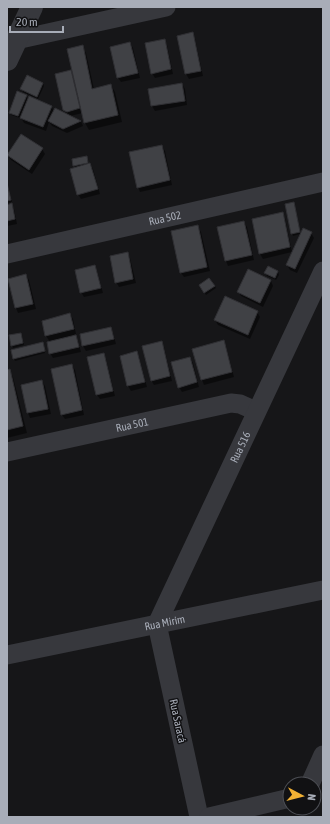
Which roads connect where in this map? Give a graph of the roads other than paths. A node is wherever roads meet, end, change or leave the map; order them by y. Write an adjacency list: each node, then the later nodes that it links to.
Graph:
1 (32, 7): 3 (street)
2 (166, 7): 3 (street)
3 (16, 40): 4 (street)
4 (7, 60)
5 (323, 182): 6 (street, Rua 502)
6 (7, 254)
7 (323, 270): 8 (street, Rua 516)
8 (256, 411): 9 (street, Rua 501); 11 (street, Rua 516)
9 (7, 452)
10 (323, 590): 11 (street, Rua Mirim)
11 (157, 624): 12 (street, Rua Mirim); 16 (street, Rua Saracá)
12 (7, 656)
13 (323, 755): 14 (street)
14 (314, 776)
15 (282, 800): 17 (street)
16 (199, 817)
17 (209, 817)

